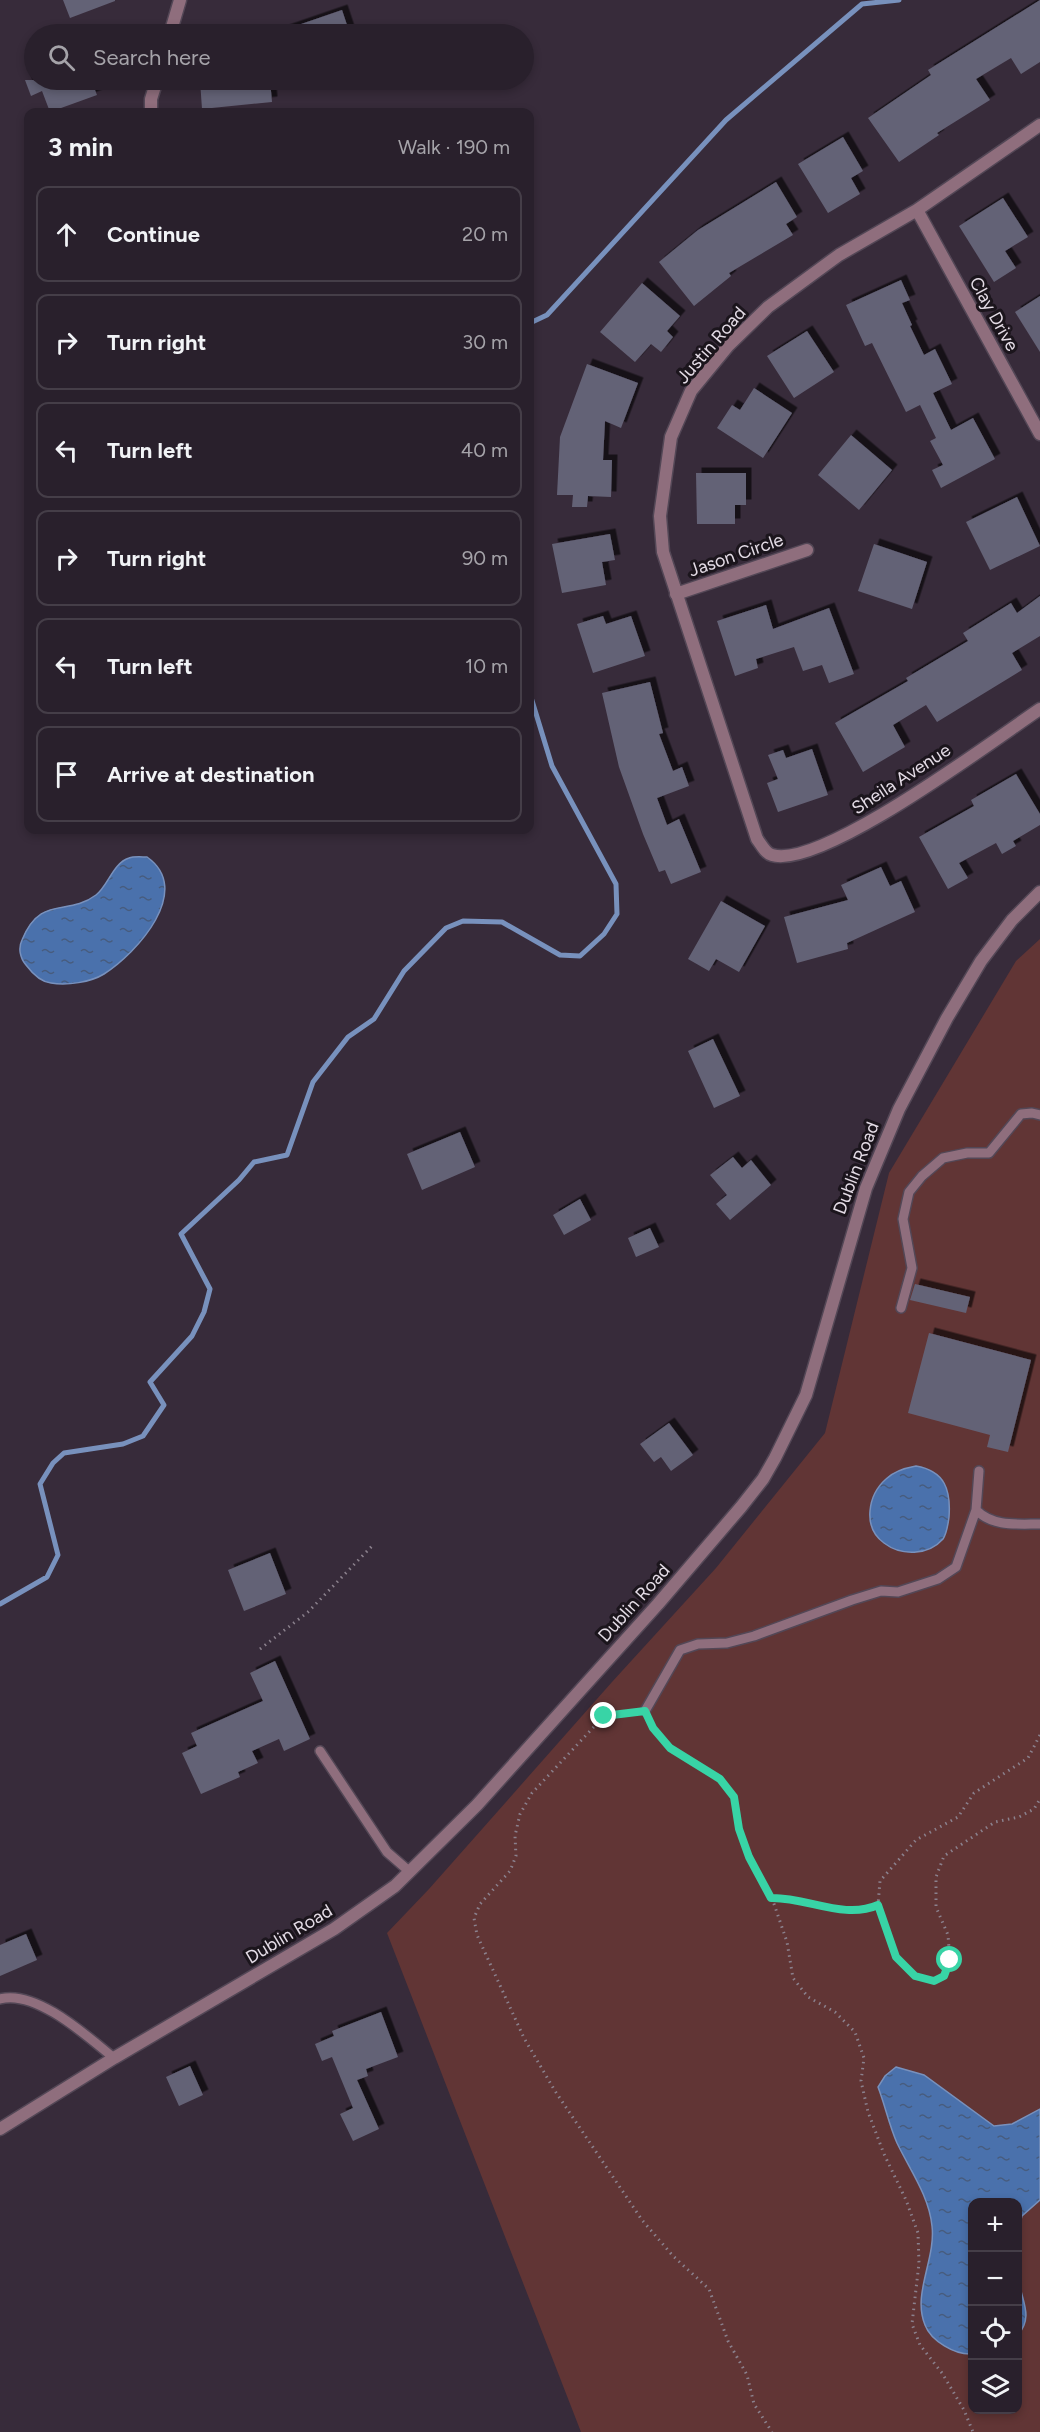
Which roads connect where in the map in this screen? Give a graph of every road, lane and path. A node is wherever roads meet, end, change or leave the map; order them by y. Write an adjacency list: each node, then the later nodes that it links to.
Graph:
1 (180, 0): 2 (street)
2 (173, 24)
3 (154, 90): 4 (street)
4 (151, 108)
5 (1040, 125): 6 (street, Justin Road)
6 (917, 210): 7 (street, Clay Drive); 10 (street, Justin Road)
7 (1036, 417): 8 (street, Clay Drive)
8 (1040, 434)
9 (807, 550): 10 (street, Jason Circle)
10 (676, 594): 12 (street, Justin Road)
11 (1040, 709): 12 (street, Sheila Avenue)
12 (772, 855)
13 (1040, 892): 25 (street, Dublin Road)
14 (1040, 1114): 15 (lane)
15 (900, 1308)
16 (978, 1471): 17 (lane)
17 (976, 1510): 18 (lane); 21 (lane)
18 (1040, 1524)
19 (373, 1545): 20 (path)
20 (260, 1649)
21 (645, 1711): 26 (path); 31 (path)
22 (1040, 1735): 27 (path)
23 (320, 1751): 25 (lane)
24 (1040, 1799): 27 (path)
25 (410, 1872): 29 (street, Dublin Road)
26 (771, 1898): 27 (path); 32 (path)
27 (878, 1905)
28 (0, 1999): 29 (lane)
29 (114, 2058): 30 (street, Dublin Road)
30 (0, 2129)
31 (772, 2432)
32 (973, 2432)

